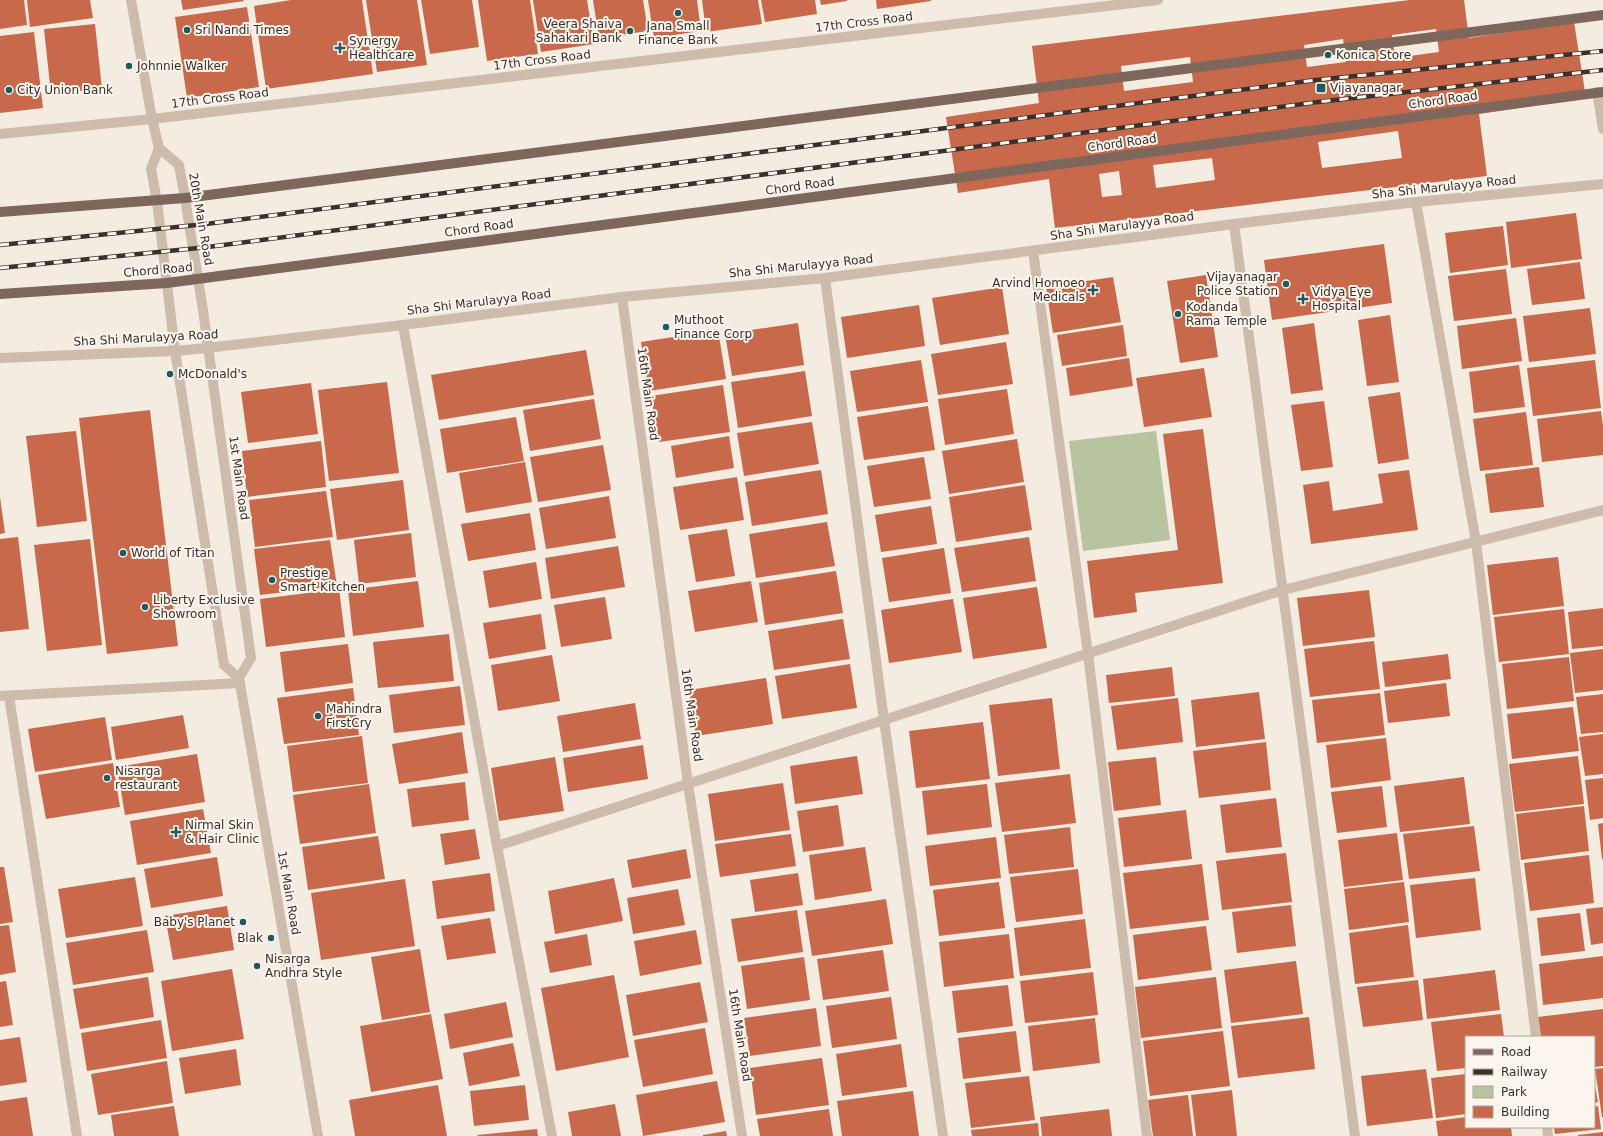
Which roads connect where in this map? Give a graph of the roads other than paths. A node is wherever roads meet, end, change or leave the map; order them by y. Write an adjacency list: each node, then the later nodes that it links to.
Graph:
1 (131, 0): 5 (street)
2 (1158, 0): 5 (street, 17th Cross Road)
3 (1603, 16): 10 (main road)
4 (1600, 92): 6 (street); 17 (main road, Chord Road)
5 (152, 119): 7 (street, 17th Cross Road); 8 (street)
6 (1603, 129)
7 (0, 134)
8 (159, 148): 10 (street, 20th Main Road); 11 (street)
9 (1603, 184): 12 (street, Sha Shi Marulayya Road)
10 (185, 198): 11 (main road); 17 (street, 20th Main Road)
11 (157, 201): 13 (main road); 18 (street)
12 (1416, 202): 14 (street, Sha Shi Marulayya Road); 26 (street)
13 (0, 212)
14 (1234, 224): 15 (street, Sha Shi Marulayya Road); 27 (street)
15 (1033, 251): 16 (street, Sha Shi Marulayya Road); 28 (street)
16 (825, 278): 20 (street, Sha Shi Marulayya Road); 31 (street)
17 (198, 279): 18 (main road, Chord Road); 22 (street, 1st Main Road)
18 (167, 283): 19 (main road, Chord Road); 23 (street)
19 (0, 294)
20 (622, 297): 21 (street, Sha Shi Marulayya Road); 32 (street, 16th Main Road)
21 (403, 325): 22 (street, Sha Shi Marulayya Road); 33 (street)
22 (207, 348): 23 (street, Sha Shi Marulayya Road); 29 (street, 1st Main Road)
23 (176, 351): 24 (street, Sha Shi Marulayya Road); 29 (street)
24 (0, 358)
25 (1603, 510): 26 (street)
26 (1476, 542): 27 (street); 34 (street)
27 (1282, 590): 28 (street); 41 (street)
28 (1088, 654): 31 (street); 40 (street)
29 (239, 680): 30 (street); 36 (street, 1st Main Road)
30 (4, 696): 35 (street)
31 (884, 720): 32 (street); 39 (street)
32 (688, 784): 33 (street); 38 (street, 16th Main Road)
33 (497, 846): 37 (street)
34 (1536, 1036)
35 (77, 1136)
36 (318, 1136)
37 (552, 1136)
38 (742, 1136)
39 (943, 1136)
40 (1147, 1136)
41 (1355, 1136)

